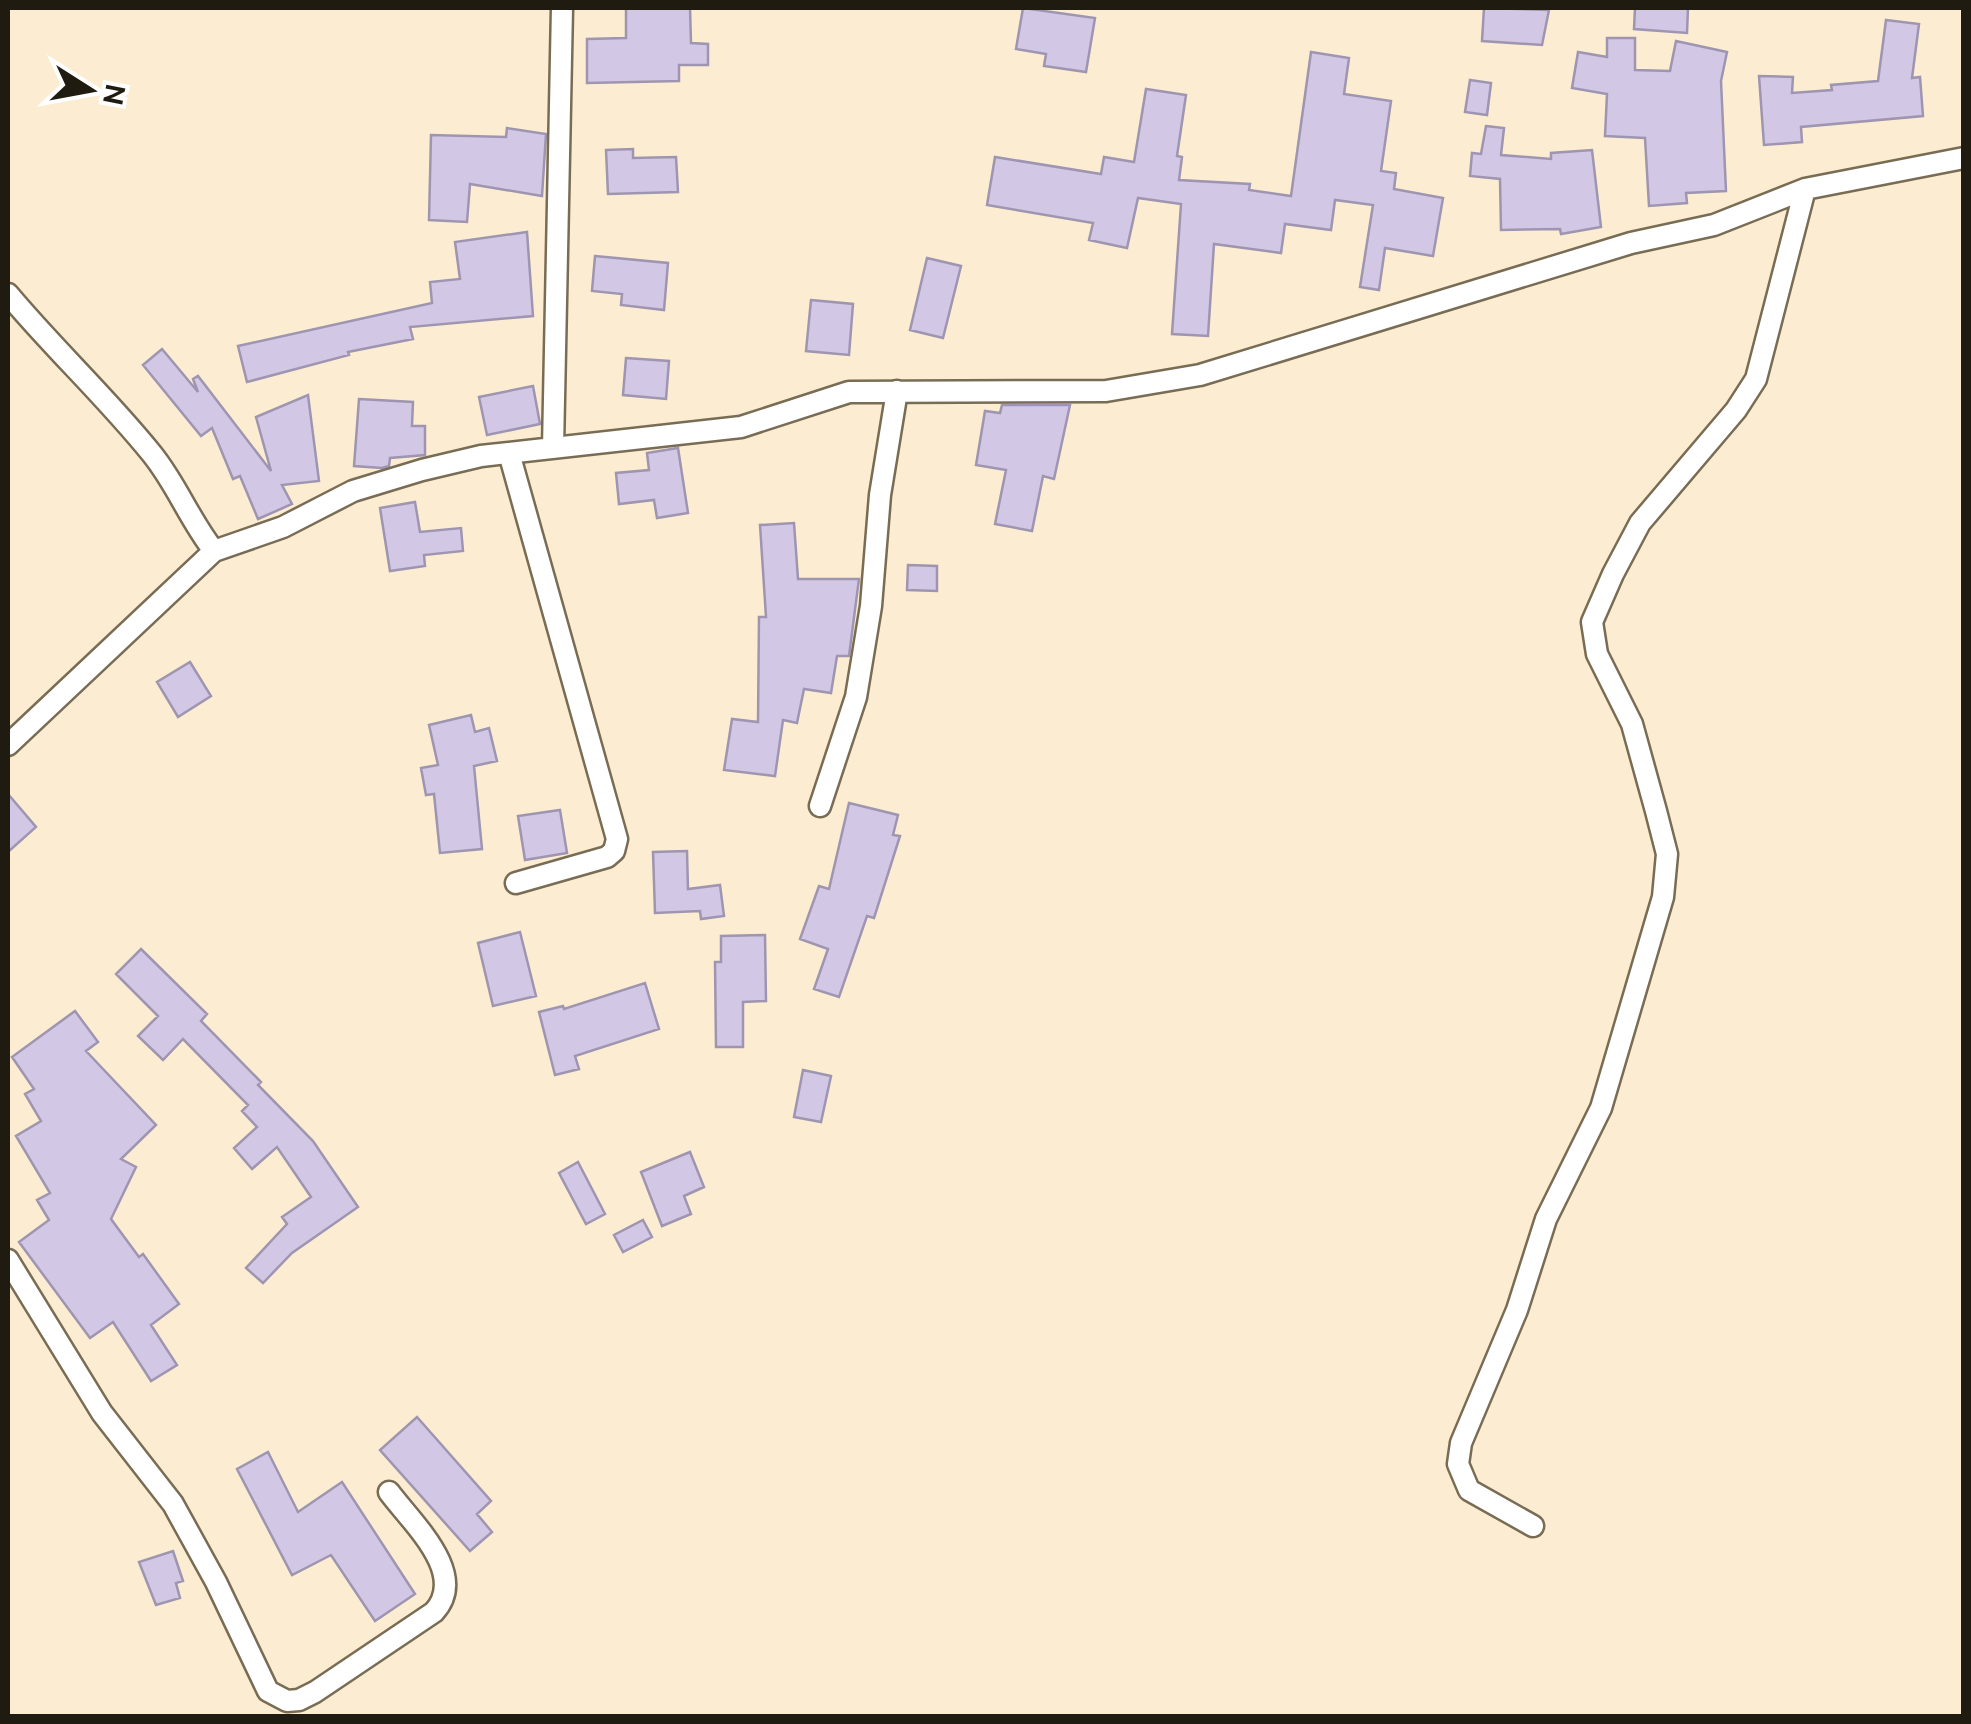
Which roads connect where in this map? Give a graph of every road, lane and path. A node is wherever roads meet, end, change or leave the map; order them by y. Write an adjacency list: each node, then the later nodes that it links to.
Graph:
1 (562, 8): 6 (street)
2 (1964, 158): 3 (street)
3 (1805, 188): 5 (street); 14 (street)
4 (8, 294): 8 (street)
5 (896, 391): 6 (street); 10 (street)
6 (553, 448): 7 (street)
7 (509, 454): 8 (street); 11 (street)
8 (214, 550): 9 (street)
9 (8, 745)
10 (820, 806)
11 (516, 883)
12 (8, 1260): 13 (street)
13 (389, 1492)
14 (1532, 1526)

